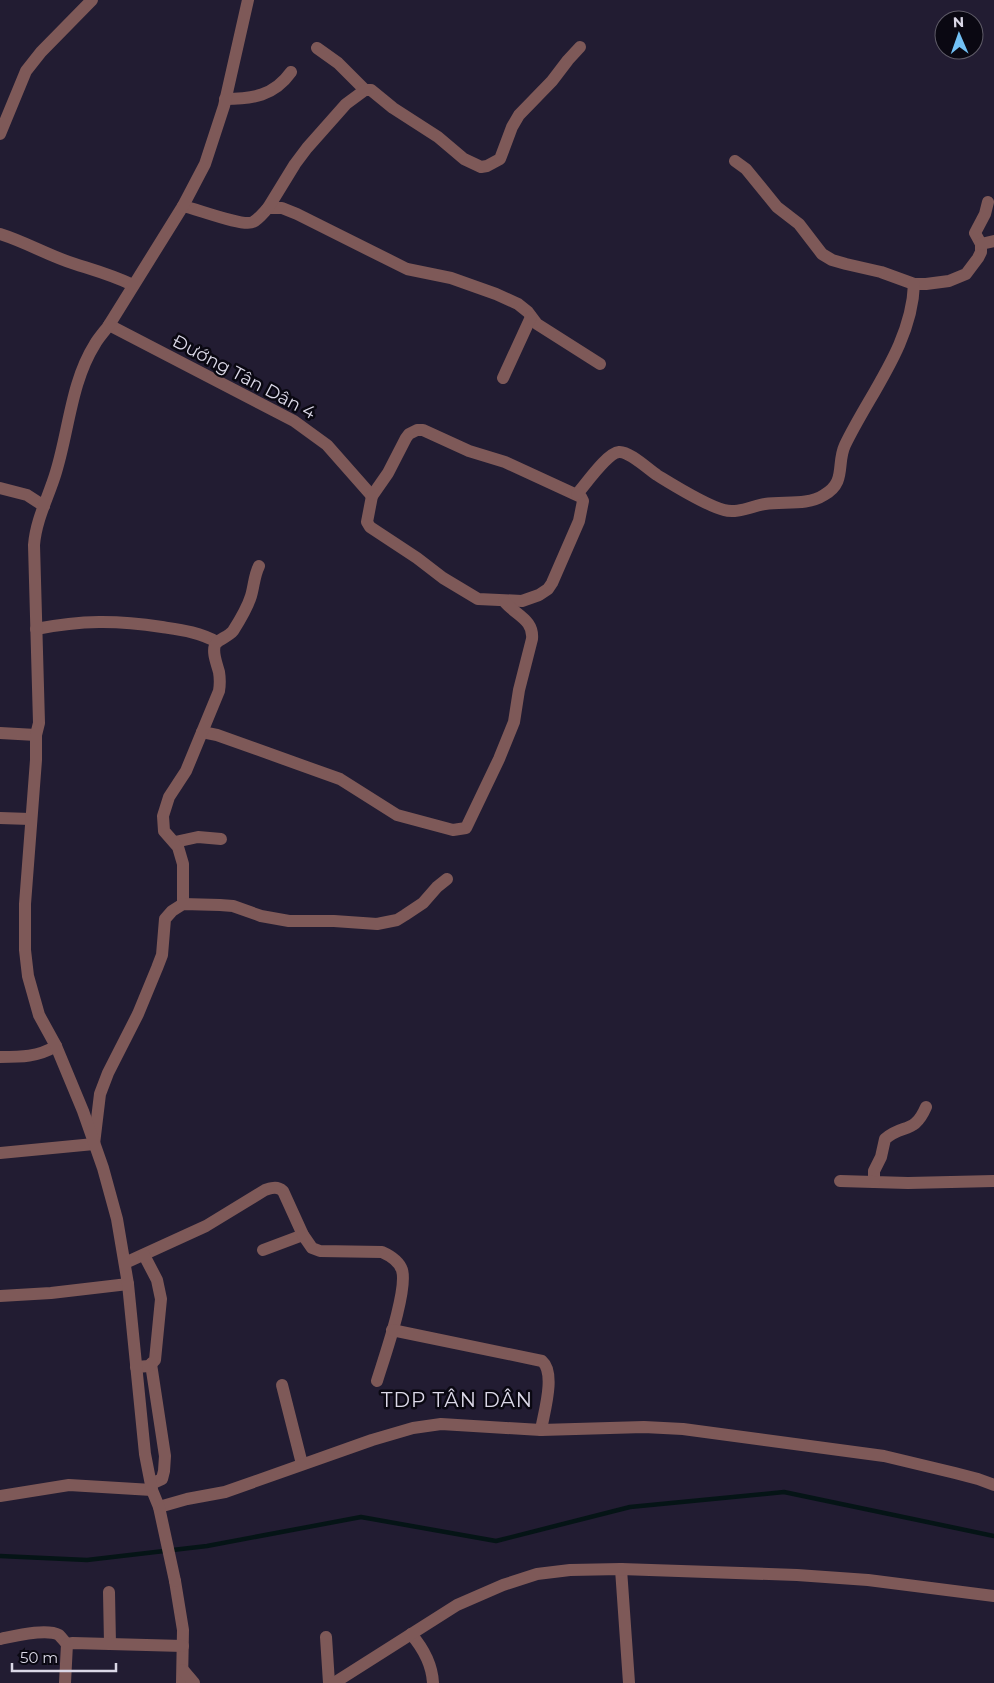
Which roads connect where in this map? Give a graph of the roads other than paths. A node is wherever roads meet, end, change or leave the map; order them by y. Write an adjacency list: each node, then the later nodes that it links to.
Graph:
1 (92, 0): 8 (street)
2 (248, 0): 7 (street)
3 (580, 47): 6 (street)
4 (317, 48): 6 (street)
5 (291, 72): 7 (street)
6 (365, 90): 12 (street)
7 (225, 99): 11 (street)
8 (0, 134)
9 (735, 161): 16 (street)
10 (988, 202): 15 (street)
11 (183, 206): 12 (street); 17 (street)
12 (268, 208): 18 (street)
13 (0, 234): 17 (street)
14 (994, 241): 15 (street)
15 (981, 244): 16 (street)
16 (914, 284): 23 (street)
17 (133, 285): 19 (street)
18 (531, 317): 20 (street); 21 (street)
19 (109, 325): 24 (street, Đướng Tân Dân 4); 25 (street)
20 (600, 364)
21 (503, 378)
22 (0, 488): 25 (street)
23 (577, 494): 24 (street); 27 (street)
24 (372, 496): 27 (street)
25 (44, 506): 28 (street)
26 (259, 566): 29 (street)
27 (504, 601): 30 (street)
28 (36, 629): 29 (street); 32 (street)
29 (217, 642): 30 (street)
30 (202, 732): 36 (street)
31 (0, 733): 32 (street)
32 (36, 735): 34 (street)
33 (0, 818): 34 (street)
34 (30, 819): 39 (street)
35 (221, 839): 36 (street)
36 (176, 842): 38 (street)
37 (447, 879): 38 (street)
38 (183, 904): 42 (street)
39 (56, 1046): 40 (street); 42 (street)
40 (0, 1057)
41 (926, 1107): 46 (street)
42 (94, 1144): 43 (street); 50 (street)
43 (0, 1153)
44 (840, 1181): 46 (street)
45 (994, 1181): 46 (street)
46 (874, 1182)
47 (303, 1235): 48 (street); 49 (street); 53 (street)
48 (263, 1250)
49 (144, 1255): 50 (street); 54 (street)
50 (125, 1263): 51 (street)
51 (128, 1284): 52 (street); 55 (street)
52 (0, 1296)
53 (392, 1330): 56 (street); 58 (street)
54 (150, 1364): 55 (street); 61 (street)
55 (136, 1368): 61 (street)
56 (377, 1381)
57 (282, 1385): 59 (street)
58 (542, 1430): 59 (street); 60 (street)
59 (302, 1464): 63 (street)
60 (994, 1486)
61 (152, 1487): 62 (street); 63 (street)
62 (0, 1496)
63 (159, 1507): 72 (street)
64 (621, 1569): 66 (street); 67 (street); 80 (street)
65 (109, 1592): 71 (street)
66 (994, 1596)
67 (411, 1634): 78 (street); 79 (street)
68 (326, 1637): 77 (street)
69 (0, 1639): 70 (street)
70 (67, 1644): 71 (street); 74 (street)
71 (110, 1644): 72 (street)
72 (183, 1646): 73 (street)
73 (183, 1670): 75 (street); 76 (street)
74 (65, 1683)
75 (182, 1683)
76 (194, 1683)
77 (329, 1683)
78 (334, 1683)
79 (433, 1683)
80 (629, 1683)

